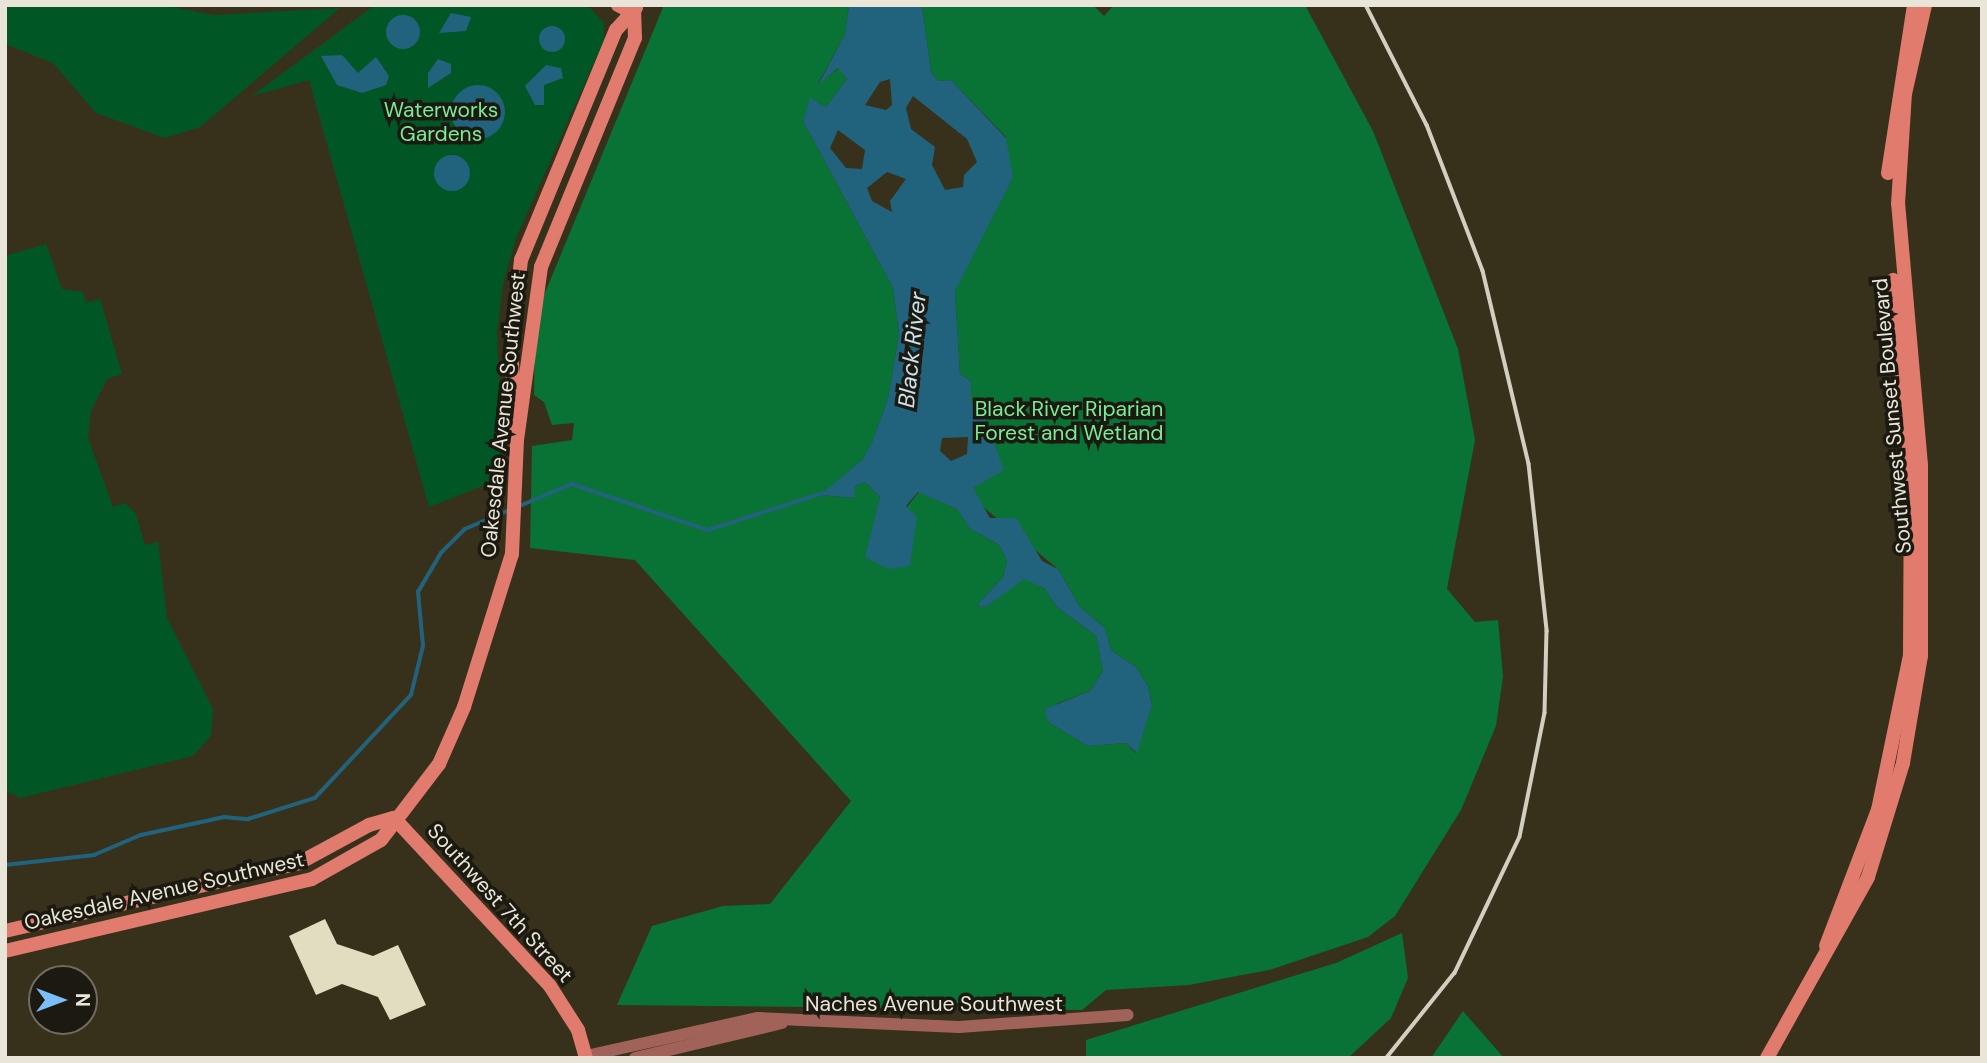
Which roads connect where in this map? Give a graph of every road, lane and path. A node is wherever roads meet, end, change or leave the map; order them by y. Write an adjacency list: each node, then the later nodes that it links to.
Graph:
1 (618, 5): 4 (street)
2 (1914, 5): 11 (street, Southwest Sunset Boulevard)
3 (1925, 5): 11 (street, Southwest Sunset Boulevard)
4 (636, 9): 5 (street, Oakesdale Avenue Southwest); 5 (street, Oakesdale Avenue Southwest)
5 (517, 440): 6 (street, Oakesdale Avenue Southwest)
6 (394, 818): 7 (street, Oakesdale Avenue Southwest); 9 (street, Oakesdale Avenue Southwest); 14 (street, Southwest 7th Street)
7 (213, 884): 8 (street, Oakesdale Avenue Southwest); 9 (street)
8 (5, 931)
9 (92, 931): 10 (street, Oakesdale Avenue Southwest)
10 (5, 951)
11 (1815, 973): 16 (street, Southwest Sunset Boulevard)
12 (1128, 1015): 13 (street, Naches Avenue Southwest)
13 (782, 1023): 14 (street, Naches Avenue Southwest); 15 (street, Naches Avenue Southwest)
14 (586, 1057)
15 (635, 1058)
16 (1767, 1058)

